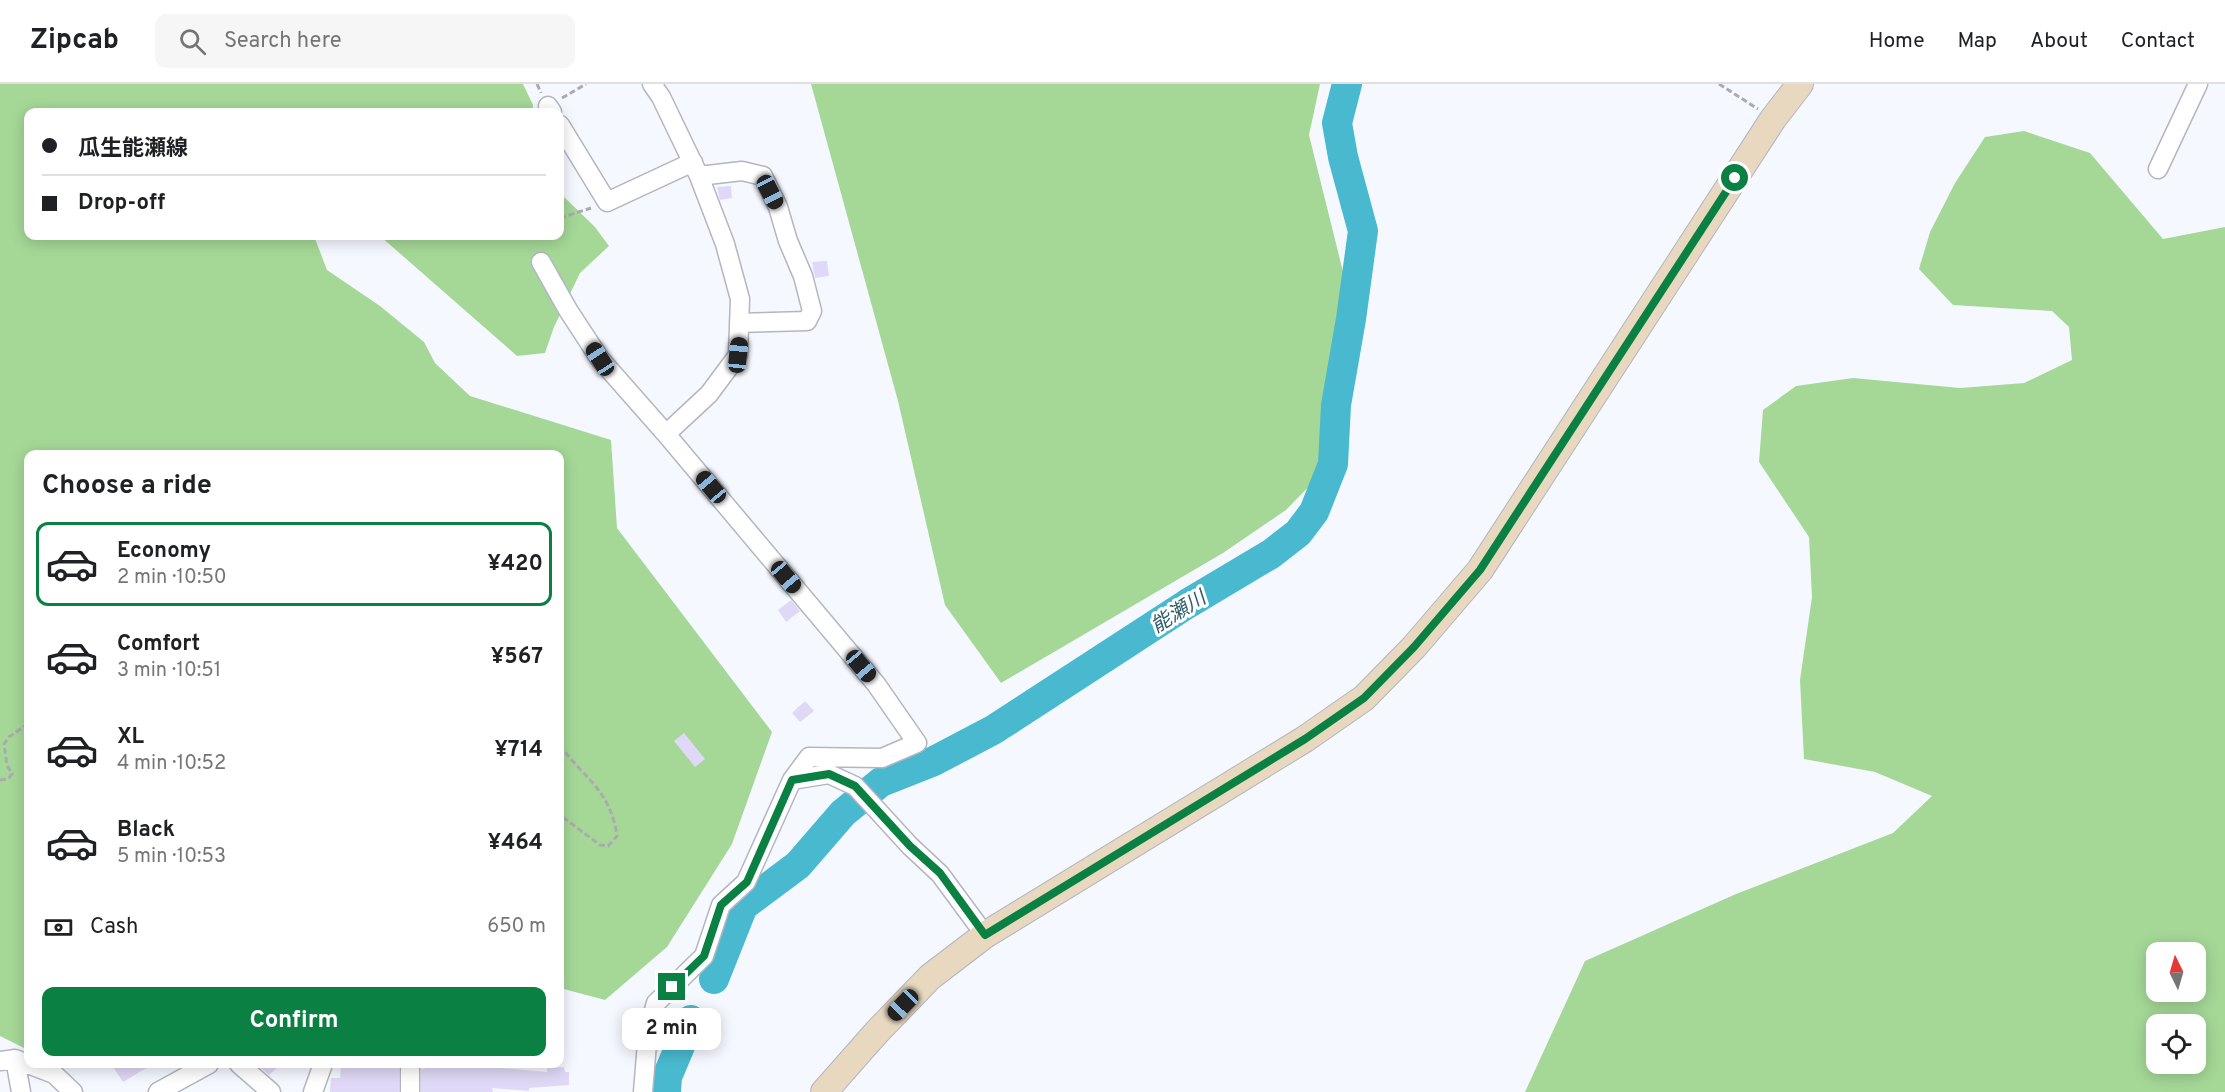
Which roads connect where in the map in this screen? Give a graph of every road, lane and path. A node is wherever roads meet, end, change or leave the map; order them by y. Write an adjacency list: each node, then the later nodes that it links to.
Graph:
1 (652, 84): 7 (street)
2 (1719, 84): 5 (path)
3 (1800, 84): 5 (main road)
4 (2198, 84): 8 (street)
5 (1773, 119): 19 (main road)
6 (564, 131): 9 (street)
7 (696, 169): 9 (street); 12 (street); 12 (street)
8 (2158, 169)
9 (607, 202): 10 (path)
10 (564, 217)
11 (541, 262): 13 (street)
12 (740, 323): 13 (street)
13 (666, 434): 17 (street)
14 (24, 727): 16 (path)
15 (564, 750): 18 (path)
16 (0, 780)
17 (792, 780): 19 (street); 33 (street)
18 (564, 818)
19 (985, 935): 34 (main road)
20 (8, 1060): 21 (street); 27 (street)
21 (24, 1065)
22 (34, 1068): 28 (street)
23 (202, 1068): 29 (street)
24 (244, 1068): 30 (street)
25 (322, 1068): 31 (street)
26 (410, 1068): 32 (street)
27 (21, 1092)
28 (73, 1092)
29 (158, 1092)
30 (271, 1092)
31 (313, 1092)
32 (410, 1092)
33 (643, 1092)
34 (824, 1092)

